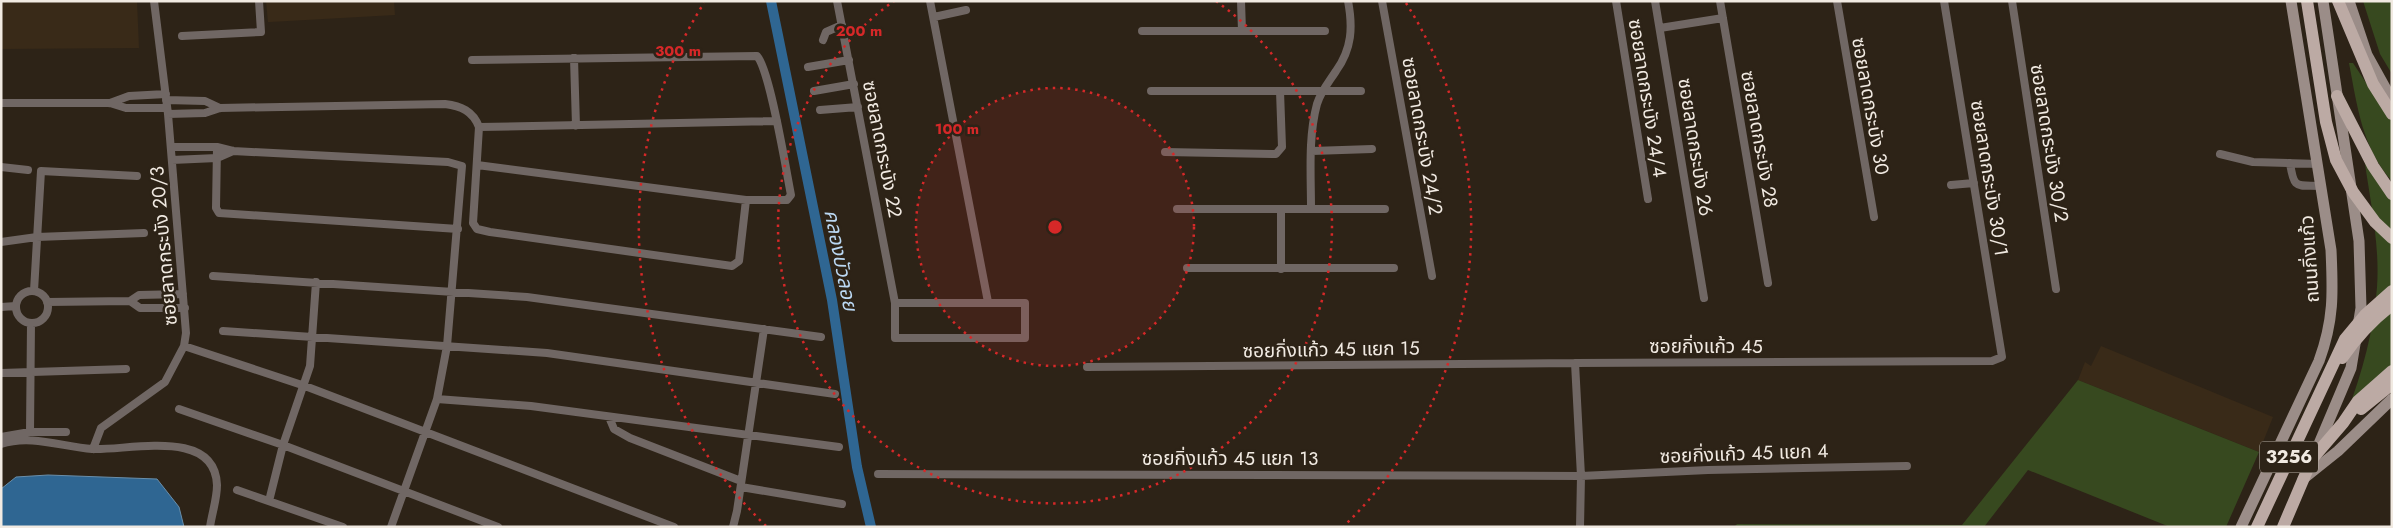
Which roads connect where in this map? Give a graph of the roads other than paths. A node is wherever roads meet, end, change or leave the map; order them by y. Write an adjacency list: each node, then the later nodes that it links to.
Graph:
1 (154, 1): 43 (street, ซอยลาดกระบัง 20/3)
2 (259, 1): 27 (street)
3 (837, 1): 22 (street, ซอยลาดกระบัง 22)
4 (930, 1): 20 (street)
5 (1241, 1): 25 (street)
6 (1348, 1): 37 (street)
7 (1382, 1): 88 (street, ซอยลาดกระบัง 24/2)
8 (1616, 1): 72 (street, ซอยลาดกระบัง 24/4)
9 (1655, 1): 23 (street, ซอยลาดกระบัง 26)
10 (1720, 1): 21 (street, ซอยลาดกระบัง 28)
11 (1837, 1): 78 (street, ซอยลาดกระบัง 30)
12 (1944, 1): 68 (street, ซอยลาดกระบัง 30/1)
13 (2012, 1): 91 (street, ซอยลาดกระบัง 30/2)
14 (2291, 1): 55 (main road, ถนนกิ่งแก้ว / 3256)
15 (2307, 1): 82 (main road)
16 (2323, 1): 39 (main road, 3256)
17 (2338, 1): 47 (main road)
18 (2349, 1): 40 (main road)
19 (966, 10): 20 (street)
20 (934, 17): 99 (street)
21 (1723, 18): 23 (street); 90 (street, ซอยลาดกระบัง 28)
22 (842, 24): 28 (street); 31 (street, ซอยลาดกระบัง 22)
23 (1660, 28): 96 (street, ซอยลาดกระบัง 26)
24 (1142, 31): 25 (street)
25 (1242, 31): 26 (street)
26 (1325, 31)
27 (182, 36)
28 (823, 40)
29 (574, 58): 30 (street); 48 (street); 50 (street)
30 (472, 60)
31 (849, 60): 32 (street); 33 (street, ซอยลาดกระบัง 22)
32 (808, 67)
33 (854, 84): 35 (street); 44 (street, ซอยลาดกระบัง 22)
34 (1151, 90): 36 (street)
35 (814, 91)
36 (1280, 91): 37 (street); 58 (street)
37 (1322, 91): 38 (street); 57 (street)
38 (1361, 91)
39 (2337, 96): 53 (main road, 3256); 71 (main road)
40 (2392, 100)
41 (1, 102): 42 (street)
42 (110, 103): 43 (street); 43 (street)
43 (167, 104): 45 (street); 45 (street); 51 (street, ซอยลาดกระบัง 20/3)
44 (858, 107): 46 (street); 100 (street, ซอยลาดกระบัง 22)
45 (220, 108): 49 (street)
46 (820, 110)
47 (2392, 114)
48 (777, 121): 50 (street); 73 (street)
49 (479, 126): 50 (street); 64 (street)
50 (576, 126)
51 (171, 147): 52 (street); 61 (street, ซอยลาดกระบัง 20/3)
52 (217, 147): 56 (street); 60 (street)
53 (2346, 148): 55 (main road); 138 (main road, 3256)
54 (1372, 149): 57 (street)
55 (2315, 150): 63 (main road, ถนนกิ่งแก้ว / 3256)
56 (233, 151): 60 (street); 79 (street)
57 (1312, 151): 75 (street)
58 (1164, 152)
59 (2220, 154): 62 (street)
60 (217, 158): 61 (street); 79 (street)
61 (172, 160): 95 (street, ซอยลาดกระบัง 20/3)
62 (2290, 164): 63 (street); 70 (street)
63 (2318, 164): 70 (main road, ถนนกิ่งแก้ว / 3256)
64 (477, 165): 73 (street); 73 (street)
65 (1, 168): 66 (street)
66 (28, 170)
67 (137, 176): 81 (street)
68 (1974, 183): 69 (street); 112 (street, ซอยลาดกระบัง 30/1)
69 (1951, 185)
70 (2321, 186): 155 (main road, ถนนกิ่งแก้ว / 3256)
71 (2392, 194)
72 (1648, 199)
73 (746, 200)
74 (1281, 208): 75 (street); 77 (street); 86 (street)
75 (1311, 208): 76 (street)
76 (1385, 208)
77 (1177, 209)
78 (1874, 217)
79 (458, 229): 94 (street)
80 (144, 233): 81 (street)
81 (38, 237): 83 (street); 92 (street)
82 (2392, 238)
83 (1, 242)
84 (1187, 268): 86 (street)
85 (1394, 268): 86 (street)
86 (1281, 269)
87 (213, 276): 89 (street)
88 (1432, 276)
89 (316, 282): 94 (street); 108 (street)
90 (1768, 283)
91 (2056, 289)
92 (34, 291): 98 (street); 102 (street)
93 (2392, 291): 122 (main road)
94 (453, 292): 106 (street); 111 (street)
95 (183, 294): 97 (street); 104 (street, ซอยลาดกระบัง 20/3)
96 (1704, 298)
97 (130, 301): 98 (street); 104 (street)
98 (47, 302): 105 (street)
99 (988, 302): 100 (street); 100 (street, ซอยลาดกระบัง 22)
100 (895, 303)
101 (2392, 305): 122 (main road)
102 (16, 306): 103 (street); 105 (street)
103 (1, 307)
104 (185, 308): 110 (street, ซอยลาดกระบัง 20/3)
105 (31, 323): 116 (street)
106 (764, 329): 109 (street); 119 (street)
107 (223, 331): 108 (street)
108 (313, 336): 111 (street); 121 (street)
109 (821, 336)
110 (184, 346): 121 (street); 137 (street, ซอยลาดกระบัง 20/3)
111 (447, 346): 119 (street); 124 (street)
112 (2000, 359): 113 (street, ซอยกิ่งแก้ว 45)
113 (1576, 363): 114 (street, ซอยกิ่งแก้ว 45 แยก 15); 141 (street)
114 (1087, 368)
115 (126, 369): 116 (street)
116 (30, 370): 118 (street); 130 (street)
117 (2392, 371): 128 (main road)
118 (1, 373)
119 (756, 381): 123 (street); 132 (street)
120 (2392, 384): 128 (main road)
121 (305, 386): 129 (street); 135 (street)
122 (2321, 386): 156 (main road, 3256)
123 (835, 394)
124 (437, 399): 127 (street); 129 (street)
125 (2392, 399): 142 (main road)
126 (179, 410): 135 (street)
127 (610, 417): 132 (street); 143 (street)
128 (2344, 423): 138 (main road, 3256)
129 (426, 431): 145 (street); 152 (street)
130 (30, 432): 131 (street); 133 (street)
131 (66, 432)
132 (749, 434): 136 (street); 143 (street)
133 (1, 437)
134 (1, 444): 137 (street)
135 (283, 445): 145 (street); 146 (street)
136 (839, 447)
137 (93, 449): 148 (street)
138 (2312, 459): 142 (main road, 3256)
139 (1907, 466): 141 (street, ซอยกิ่งแก้ว 45 แยก 4)
140 (878, 474): 141 (street, ซอยกิ่งแก้ว 45 แยก 13)
141 (1582, 476): 154 (street)
142 (2303, 479): 157 (main road, 3256)
143 (741, 484): 147 (street); 153 (street)
144 (238, 490): 146 (street)
145 (404, 492): 150 (street); 151 (street)
146 (269, 501): 149 (street)
147 (842, 504)
148 (210, 527)
149 (343, 527)
150 (391, 527)
151 (498, 527)
152 (674, 527)
153 (733, 527)
154 (1580, 527)
155 (2241, 527)
156 (2257, 527)
157 (2283, 527)

